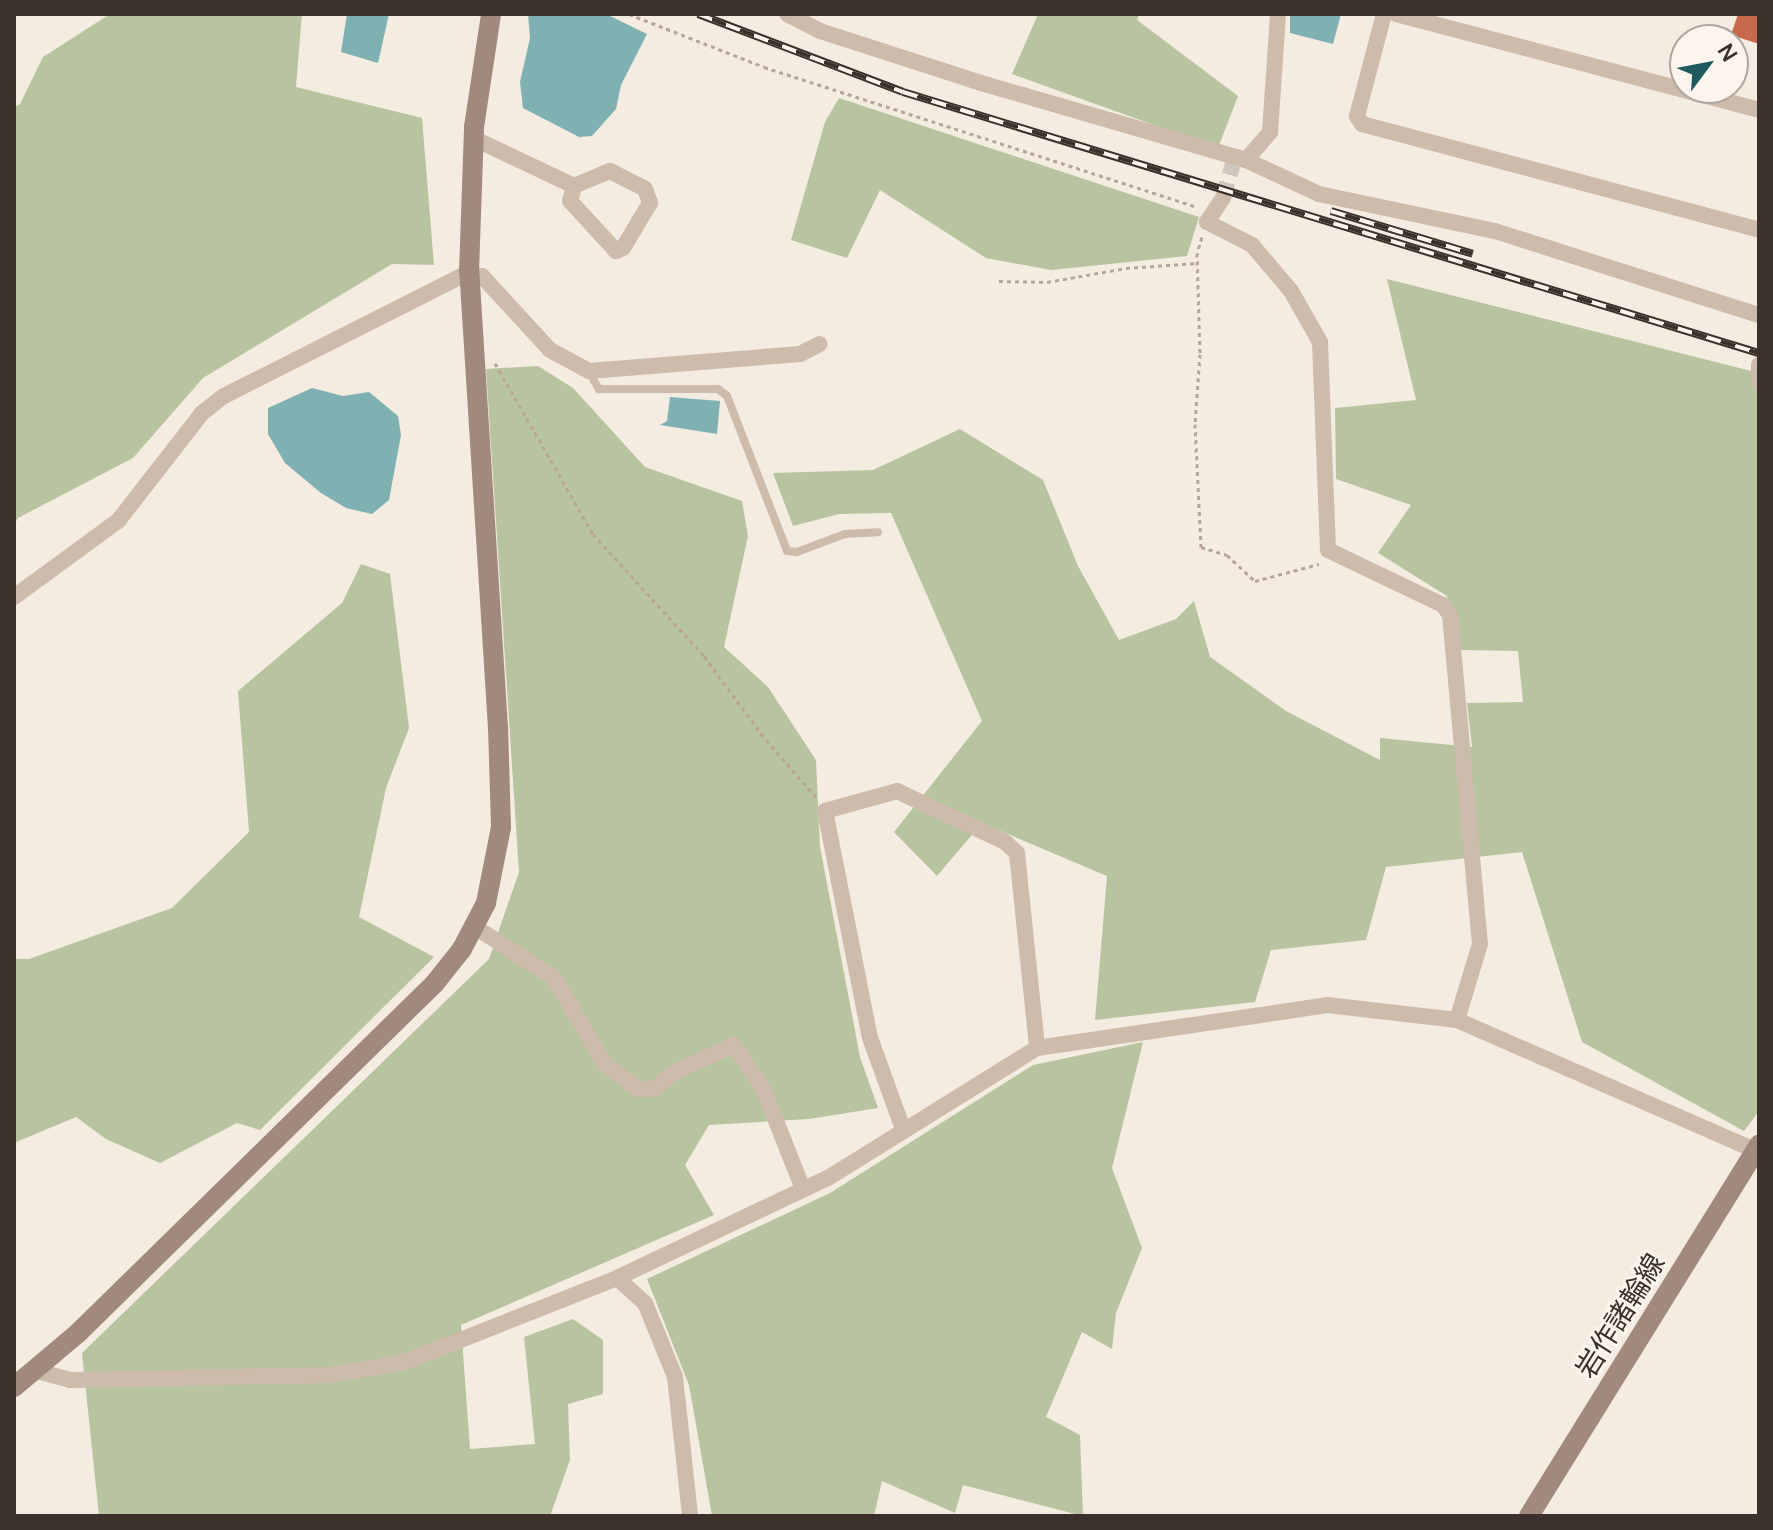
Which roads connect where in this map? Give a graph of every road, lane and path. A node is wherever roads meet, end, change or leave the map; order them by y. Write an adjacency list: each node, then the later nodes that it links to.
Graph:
1 (491, 14): 8 (street)
2 (629, 14): 12 (path)
3 (787, 14): 9 (street)
4 (1278, 14): 9 (street)
5 (1384, 14): 13 (street)
6 (1396, 14): 7 (street)
7 (1759, 110)
8 (473, 138): 10 (street); 15 (street)
9 (1246, 160): 17 (street)
10 (574, 186): 10 (street)
11 (1223, 198): 12 (street)
12 (1210, 218): 14 (path); 22 (street)
13 (1759, 230)
14 (1197, 263): 16 (path); 22 (path)
15 (469, 274): 20 (street); 23 (street); 25 (street)
16 (999, 281)
17 (1759, 315)
18 (820, 344): 20 (street)
19 (487, 349): 24 (path)
20 (589, 371): 21 (lane)
21 (878, 532)
22 (1333, 555): 26 (street)
23 (14, 597)
24 (825, 811): 27 (street); 28 (street)
25 (475, 927): 30 (street); 32 (street)
26 (1457, 1020): 27 (street); 29 (street)
27 (1037, 1048): 28 (street)
28 (903, 1129): 30 (street)
29 (1757, 1147): 35 (street, 岩作諸輪線)
30 (803, 1189): 31 (street)
31 (617, 1278): 32 (street); 34 (street)
32 (37, 1371): 33 (street)
33 (14, 1387)
34 (690, 1516)
35 (1529, 1516)

